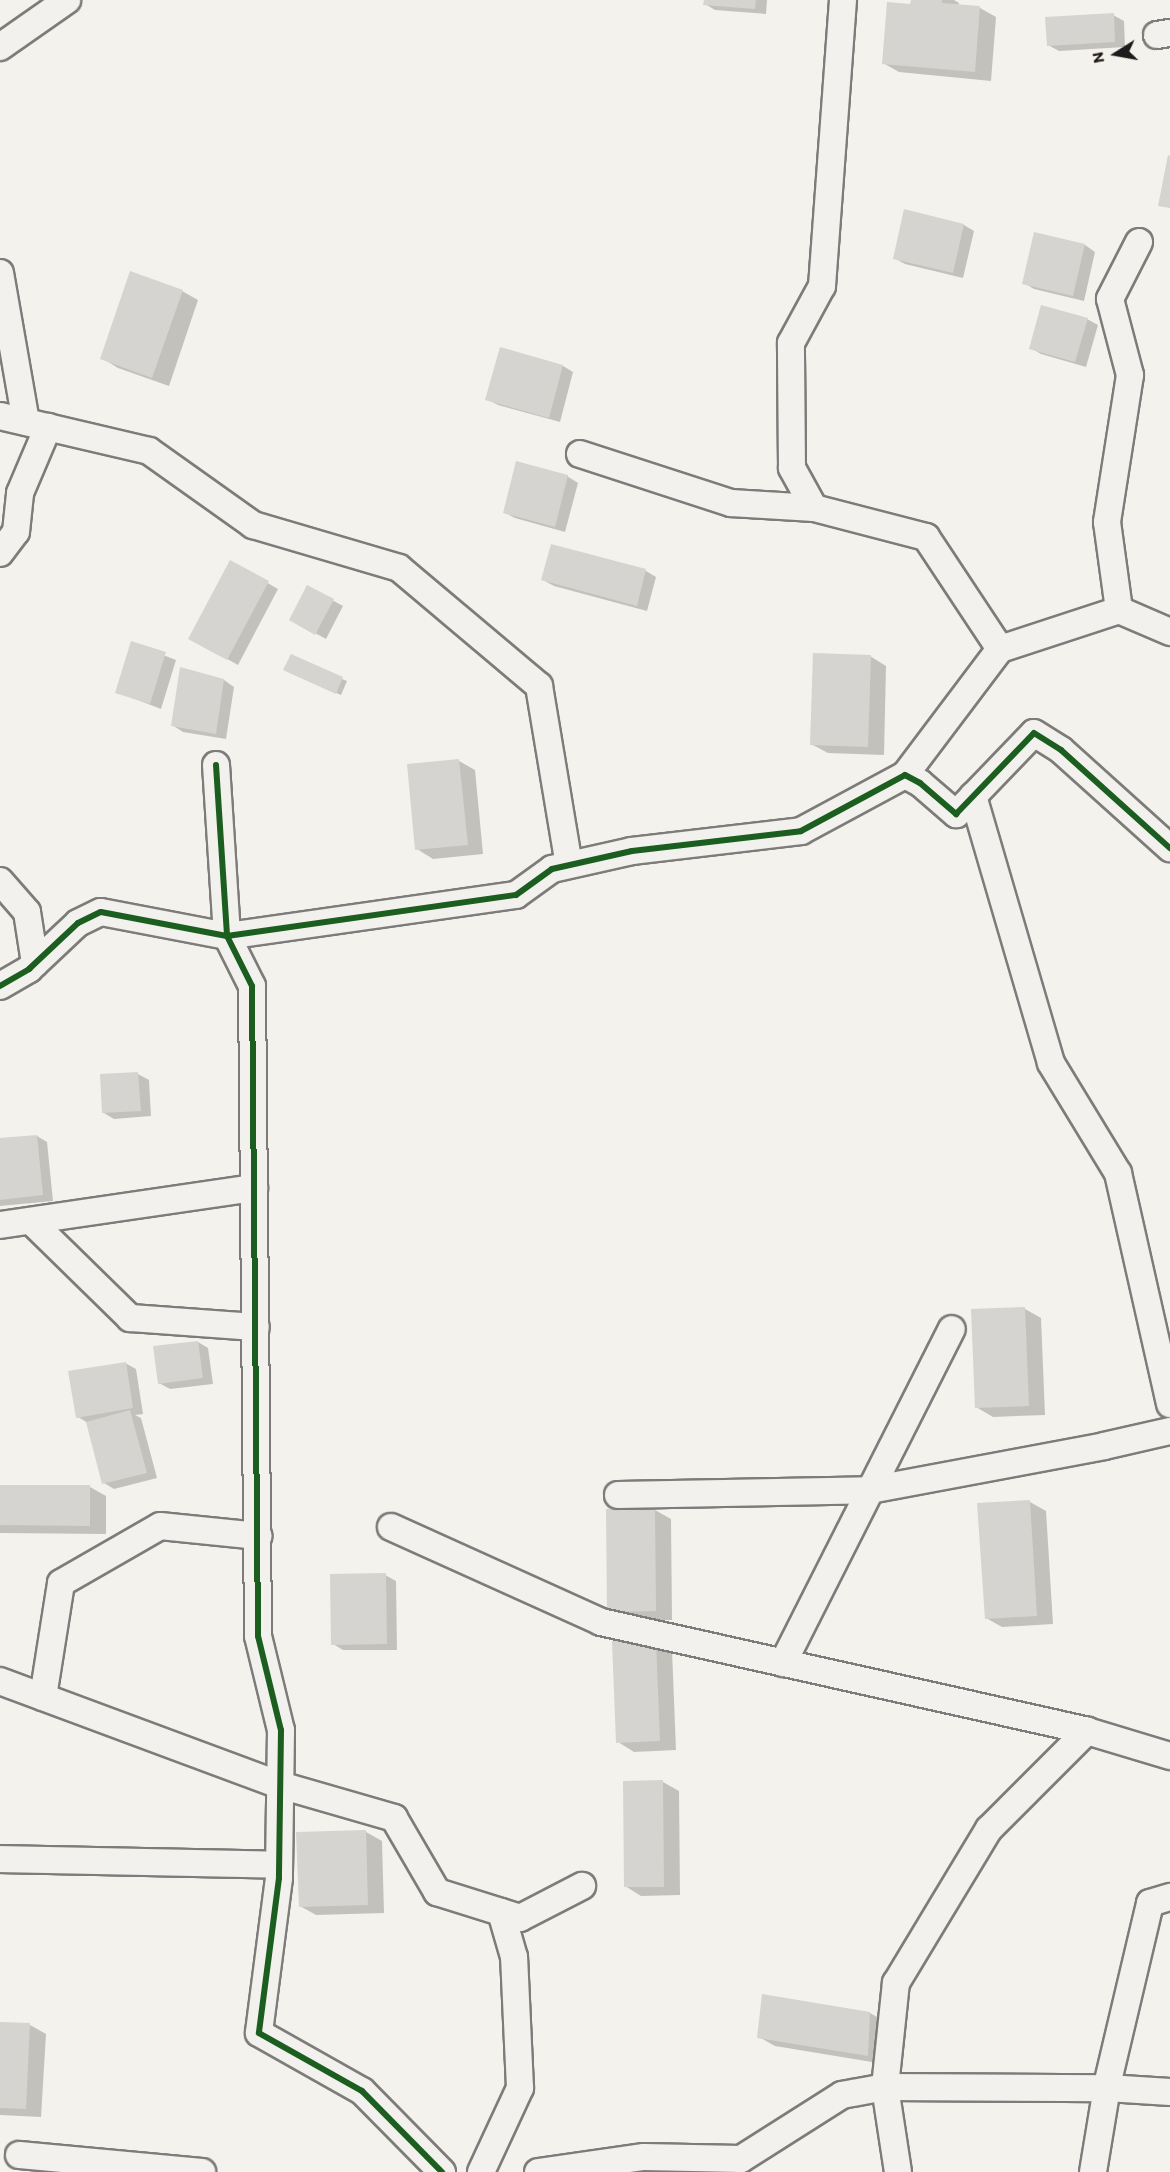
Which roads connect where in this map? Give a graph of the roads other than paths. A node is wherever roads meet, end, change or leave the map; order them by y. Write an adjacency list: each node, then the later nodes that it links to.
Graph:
1 (67, 0): 3 (street)
2 (843, 0): 9 (street)
3 (0, 47)
4 (1139, 242): 11 (street)
5 (0, 273): 7 (street)
6 (0, 416): 7 (street)
7 (37, 425): 10 (street); 18 (street)
8 (580, 454): 9 (street)
9 (814, 508): 13 (street)
10 (0, 553)
11 (1119, 610): 12 (street); 13 (street)
12 (1170, 633)
13 (1000, 649): 15 (street)
14 (216, 765): 20 (street)
15 (905, 775): 16 (street); 18 (street)
16 (973, 796): 17 (street); 28 (street)
17 (1170, 848)
18 (569, 865): 20 (street)
19 (0, 881): 21 (street)
20 (227, 936): 21 (street); 23 (street)
21 (34, 963): 22 (street)
22 (0, 986)
23 (254, 1188): 24 (street); 26 (street)
24 (31, 1221): 25 (street); 26 (street)
25 (0, 1225)
26 (256, 1327): 33 (street)
27 (952, 1329): 30 (street)
28 (1170, 1404)
29 (1170, 1431): 30 (street)
30 (870, 1490): 31 (street); 34 (street)
31 (618, 1495)
32 (391, 1527): 34 (street)
33 (258, 1536): 36 (street); 39 (street)
34 (783, 1663): 37 (street)
35 (0, 1681): 36 (street)
36 (43, 1697): 39 (street)
37 (1087, 1731): 38 (street); 45 (street)
38 (1170, 1756)
39 (280, 1785): 41 (street); 44 (street)
40 (0, 1859): 41 (street)
41 (279, 1864): 50 (street)
42 (582, 1886): 44 (street)
43 (1170, 1897): 46 (street)
44 (501, 1912): 51 (street)
45 (885, 2087): 46 (street); 52 (street); 53 (street)
46 (1107, 2088): 47 (street); 54 (street)
47 (1170, 2092)
48 (19, 2156): 49 (street)
49 (202, 2172)
50 (442, 2172)
51 (481, 2172)
52 (538, 2172)
53 (898, 2172)
54 (1093, 2172)

